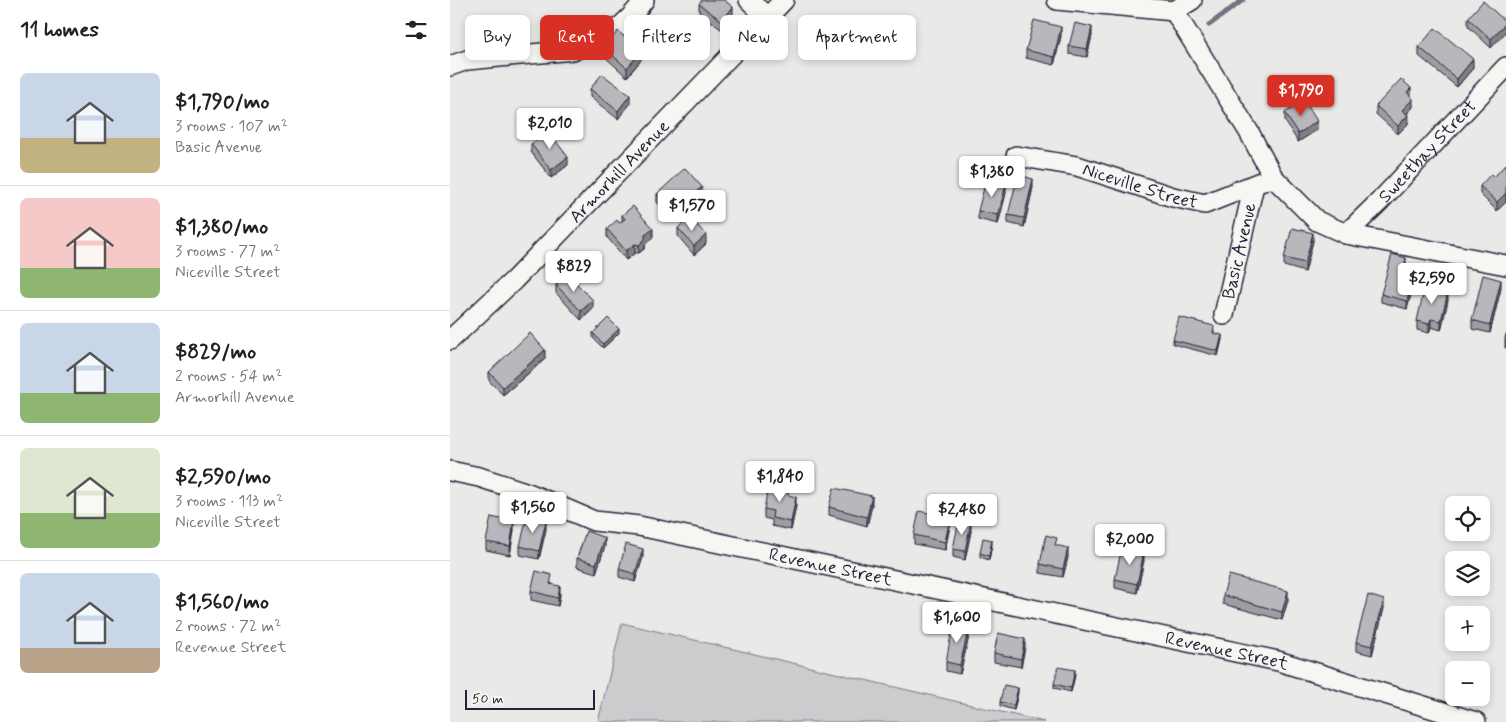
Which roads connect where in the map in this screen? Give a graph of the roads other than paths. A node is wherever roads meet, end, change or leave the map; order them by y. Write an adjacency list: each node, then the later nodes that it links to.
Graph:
1 (644, 0): 10 (street)
2 (749, 0): 7 (street)
3 (784, 0): 8 (street, Armorhill Avenue)
4 (1057, 0): 6 (street)
5 (1192, 0): 6 (street)
6 (1174, 11): 13 (street)
7 (765, 15)
8 (769, 15)
9 (726, 60): 18 (street, Armorhill Avenue)
10 (450, 66)
11 (1506, 67): 15 (street, Sweetbay Street)
12 (1016, 156): 14 (street, Niceville Street)
13 (1273, 177): 14 (street, Niceville Street); 15 (street)
14 (1254, 185): 17 (street, Basic Avenue)
15 (1346, 234): 16 (street)
16 (1504, 261)
17 (1224, 315)
18 (450, 340)
19 (450, 471): 20 (street, Revenue Street)
20 (1476, 722)

